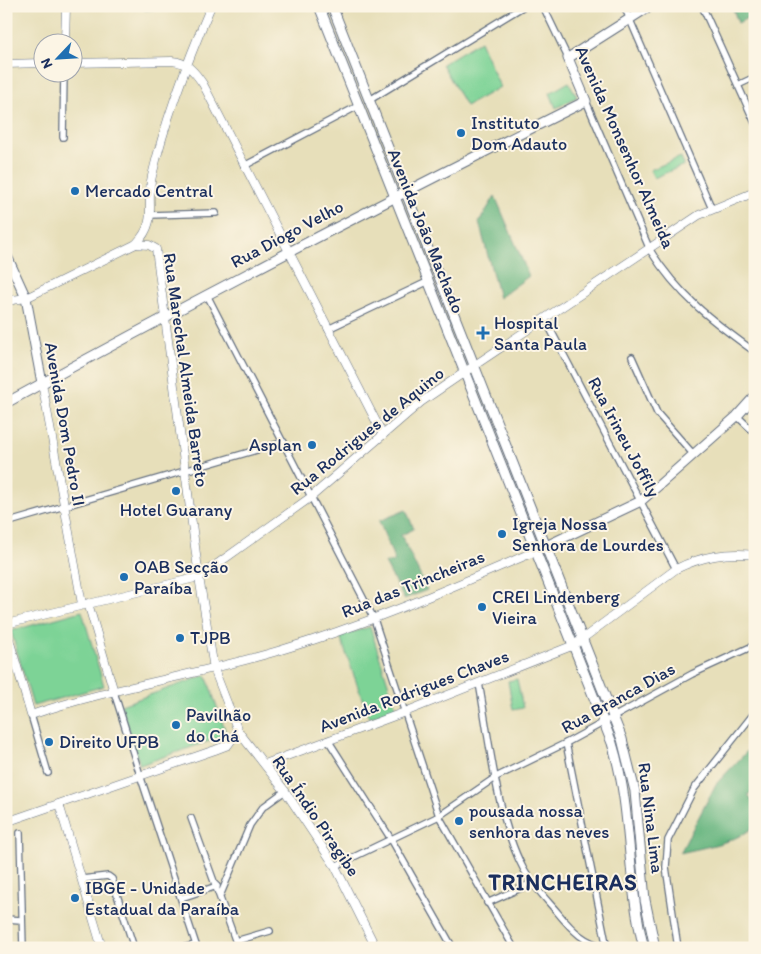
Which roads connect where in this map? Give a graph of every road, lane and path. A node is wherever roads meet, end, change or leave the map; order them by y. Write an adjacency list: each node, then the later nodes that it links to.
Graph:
1 (66, 6): 11 (street)
2 (211, 6): 16 (street, Rua Marechal Almeida Barreto)
3 (319, 6): 22 (main road, Avenida João Machado)
4 (332, 6): 20 (main road, Avenida João Machado)
5 (524, 6): 20 (street)
6 (543, 6): 12 (street, Avenida Monsenhor Almeida)
7 (624, 6): 10 (street)
8 (650, 6): 10 (main road)
9 (702, 6): 19 (street)
10 (630, 19): 12 (main road); 29 (street)
11 (65, 32)
12 (568, 58): 21 (main road, Avenida Monsenhor Almeida)
13 (82, 62): 16 (street)
14 (32, 63): 15 (street)
15 (6, 64)
16 (186, 65): 25 (street); 31 (street, Rua Marechal Almeida Barreto)
17 (755, 77): 19 (street)
18 (64, 82): 24 (street)
19 (738, 85): 23 (street)
20 (368, 100): 26 (main road, Avenida João Machado)
21 (586, 101): 26 (main road, Rua Diogo Velho); 33 (street, Avenida Monsenhor Almeida)
22 (358, 106): 25 (street); 28 (main road, Avenida João Machado)
23 (755, 123)
24 (63, 138)
25 (244, 166): 34 (street)
26 (405, 191): 28 (main road, Rua Diogo Velho); 45 (main road, Avenida João Machado)
27 (755, 192): 29 (street, Rua Rodrigues de Aquino)
28 (395, 196): 34 (main road, Rua Diogo Velho); 36 (main road, Avenida João Machado)
29 (712, 209): 33 (street, Rua Rodrigues de Aquino)
30 (216, 213): 31 (street)
31 (150, 215): 32 (street, Rua Marechal Almeida Barreto)
32 (136, 244): 38 (street); 40 (street, Rua Marechal Almeida Barreto)
33 (650, 250): 41 (street, Rua Rodrigues de Aquino); 43 (street, Avenida Monsenhor Almeida)
34 (288, 253): 37 (main road, Rua Diogo Velho); 42 (street)
35 (6, 254): 38 (main road, Avenida Dom Pedro II)
36 (429, 281): 42 (street); 46 (main road, Avenida João Machado)
37 (207, 295): 40 (main road, Rua Diogo Velho); 53 (street)
38 (26, 298): 39 (street); 47 (main road, Avenida Dom Pedro II)
39 (6, 301)
40 (166, 316): 47 (main road, Rua Diogo Velho); 55 (street, Rua Marechal Almeida Barreto)
41 (545, 319): 45 (street, Rua Rodrigues de Aquino); 57 (street, Rua Irineu Joffily)
42 (328, 329): 52 (street)
43 (755, 352)
44 (632, 358): 54 (street)
45 (475, 365): 46 (street, Rua Rodrigues de Aquino); 60 (main road, Avenida João Machado)
46 (465, 372): 52 (street, Rua Rodrigues de Aquino); 61 (main road, Avenida João Machado)
47 (42, 384): 49 (main road, Rua Diogo Velho); 58 (street, Avenida Dom Pedro II)
48 (755, 396): 50 (main road, Rua das Trincheiras)
49 (6, 403)
50 (737, 416): 51 (street); 54 (main road, Rua das Trincheiras)
51 (755, 433)
52 (383, 435): 56 (street, Rua Rodrigues de Aquino)
53 (284, 442): 55 (street); 56 (street)
54 (694, 455): 57 (main road, Rua das Trincheiras)
55 (186, 471): 58 (street); 64 (street, Rua Marechal Almeida Barreto)
56 (311, 497): 64 (street, Rua Rodrigues de Aquino); 66 (street)
57 (641, 500): 60 (main road, Rua das Trincheiras); 63 (street, Rua Irineu Joffily)
58 (64, 506): 59 (street); 65 (street, Avenida Dom Pedro II)
59 (6, 524)
60 (546, 546): 61 (main road, Rua das Trincheiras); 68 (main road, Avenida João Machado)
61 (536, 551): 66 (street, Rua das Trincheiras); 69 (main road, Avenida João Machado)
62 (755, 556): 63 (street)
63 (676, 569): 68 (street)
64 (199, 576): 65 (street, Rua Rodrigues de Aquino); 71 (street, Rua Marechal Almeida Barreto)
65 (85, 603): 67 (street, Rua Rodrigues de Aquino); 73 (street, Avenida Dom Pedro II)
66 (374, 619): 71 (street, Rua das Trincheiras); 74 (street)
67 (7, 629): 76 (street)
68 (583, 639): 69 (street, Avenida Rodrigues Chaves); 77 (main road, Rua Nina Lima)
69 (574, 645): 72 (street, Avenida Rodrigues Chaves); 78 (main road, Rua Nina Lima)
70 (755, 645): 77 (street, Rua Branca Dias)
71 (214, 669): 73 (street, Rua das Trincheiras); 79 (street, Rua Marechal Almeida Barreto)
72 (479, 683): 74 (street, Avenida Rodrigues Chaves); 85 (street)
73 (114, 692): 76 (street, Rua das Trincheiras); 84 (street)
74 (405, 712): 80 (street, Avenida Rodrigues Chaves); 88 (street)
75 (755, 712): 115 (street)
76 (31, 715): 83 (street)
77 (614, 716): 78 (street, Rua Branca Dias); 114 (main road, Rua Nina Lima)
78 (604, 722): 81 (street, Rua Branca Dias); 113 (main road, Rua Nina Lima)
79 (238, 731): 82 (street, Rua Índio Piragibe); 84 (street)
80 (328, 740): 82 (street, Avenida Rodrigues Chaves); 92 (street)
81 (566, 743): 85 (street, Rua Branca Dias); 105 (street)
82 (264, 764): 86 (street, Rua Índio Piragibe)
83 (48, 773)
84 (140, 775): 87 (street); 98 (street)
85 (496, 778): 88 (street, Rua Branca Dias); 95 (street)
86 (285, 791): 93 (street, Rua Índio Piragibe); 97 (street)
87 (59, 804): 90 (street); 94 (street)
88 (439, 816): 92 (street, Rua Branca Dias); 99 (street)
89 (191, 818): 96 (street)
90 (6, 822)
91 (20, 834): 101 (street)
92 (391, 839): 93 (street, Rua Branca Dias); 111 (street)
93 (335, 866): 110 (street, Rua Índio Piragibe)
94 (82, 879): 107 (street); 108 (street)
95 (532, 883): 99 (street); 105 (street)
96 (217, 886): 97 (street); 98 (street)
97 (220, 896): 103 (street)
98 (181, 898): 104 (street)
99 (487, 903): 112 (street)
100 (6, 920): 101 (street)
101 (22, 920): 106 (street)
102 (270, 931): 103 (street)
103 (237, 945)
104 (197, 946): 109 (street)
105 (607, 947)
106 (23, 948)
107 (102, 948)
108 (134, 948)
109 (182, 948)
110 (376, 948)
111 (453, 948)
112 (514, 948)
113 (644, 948)
114 (655, 948)
115 (678, 948)

